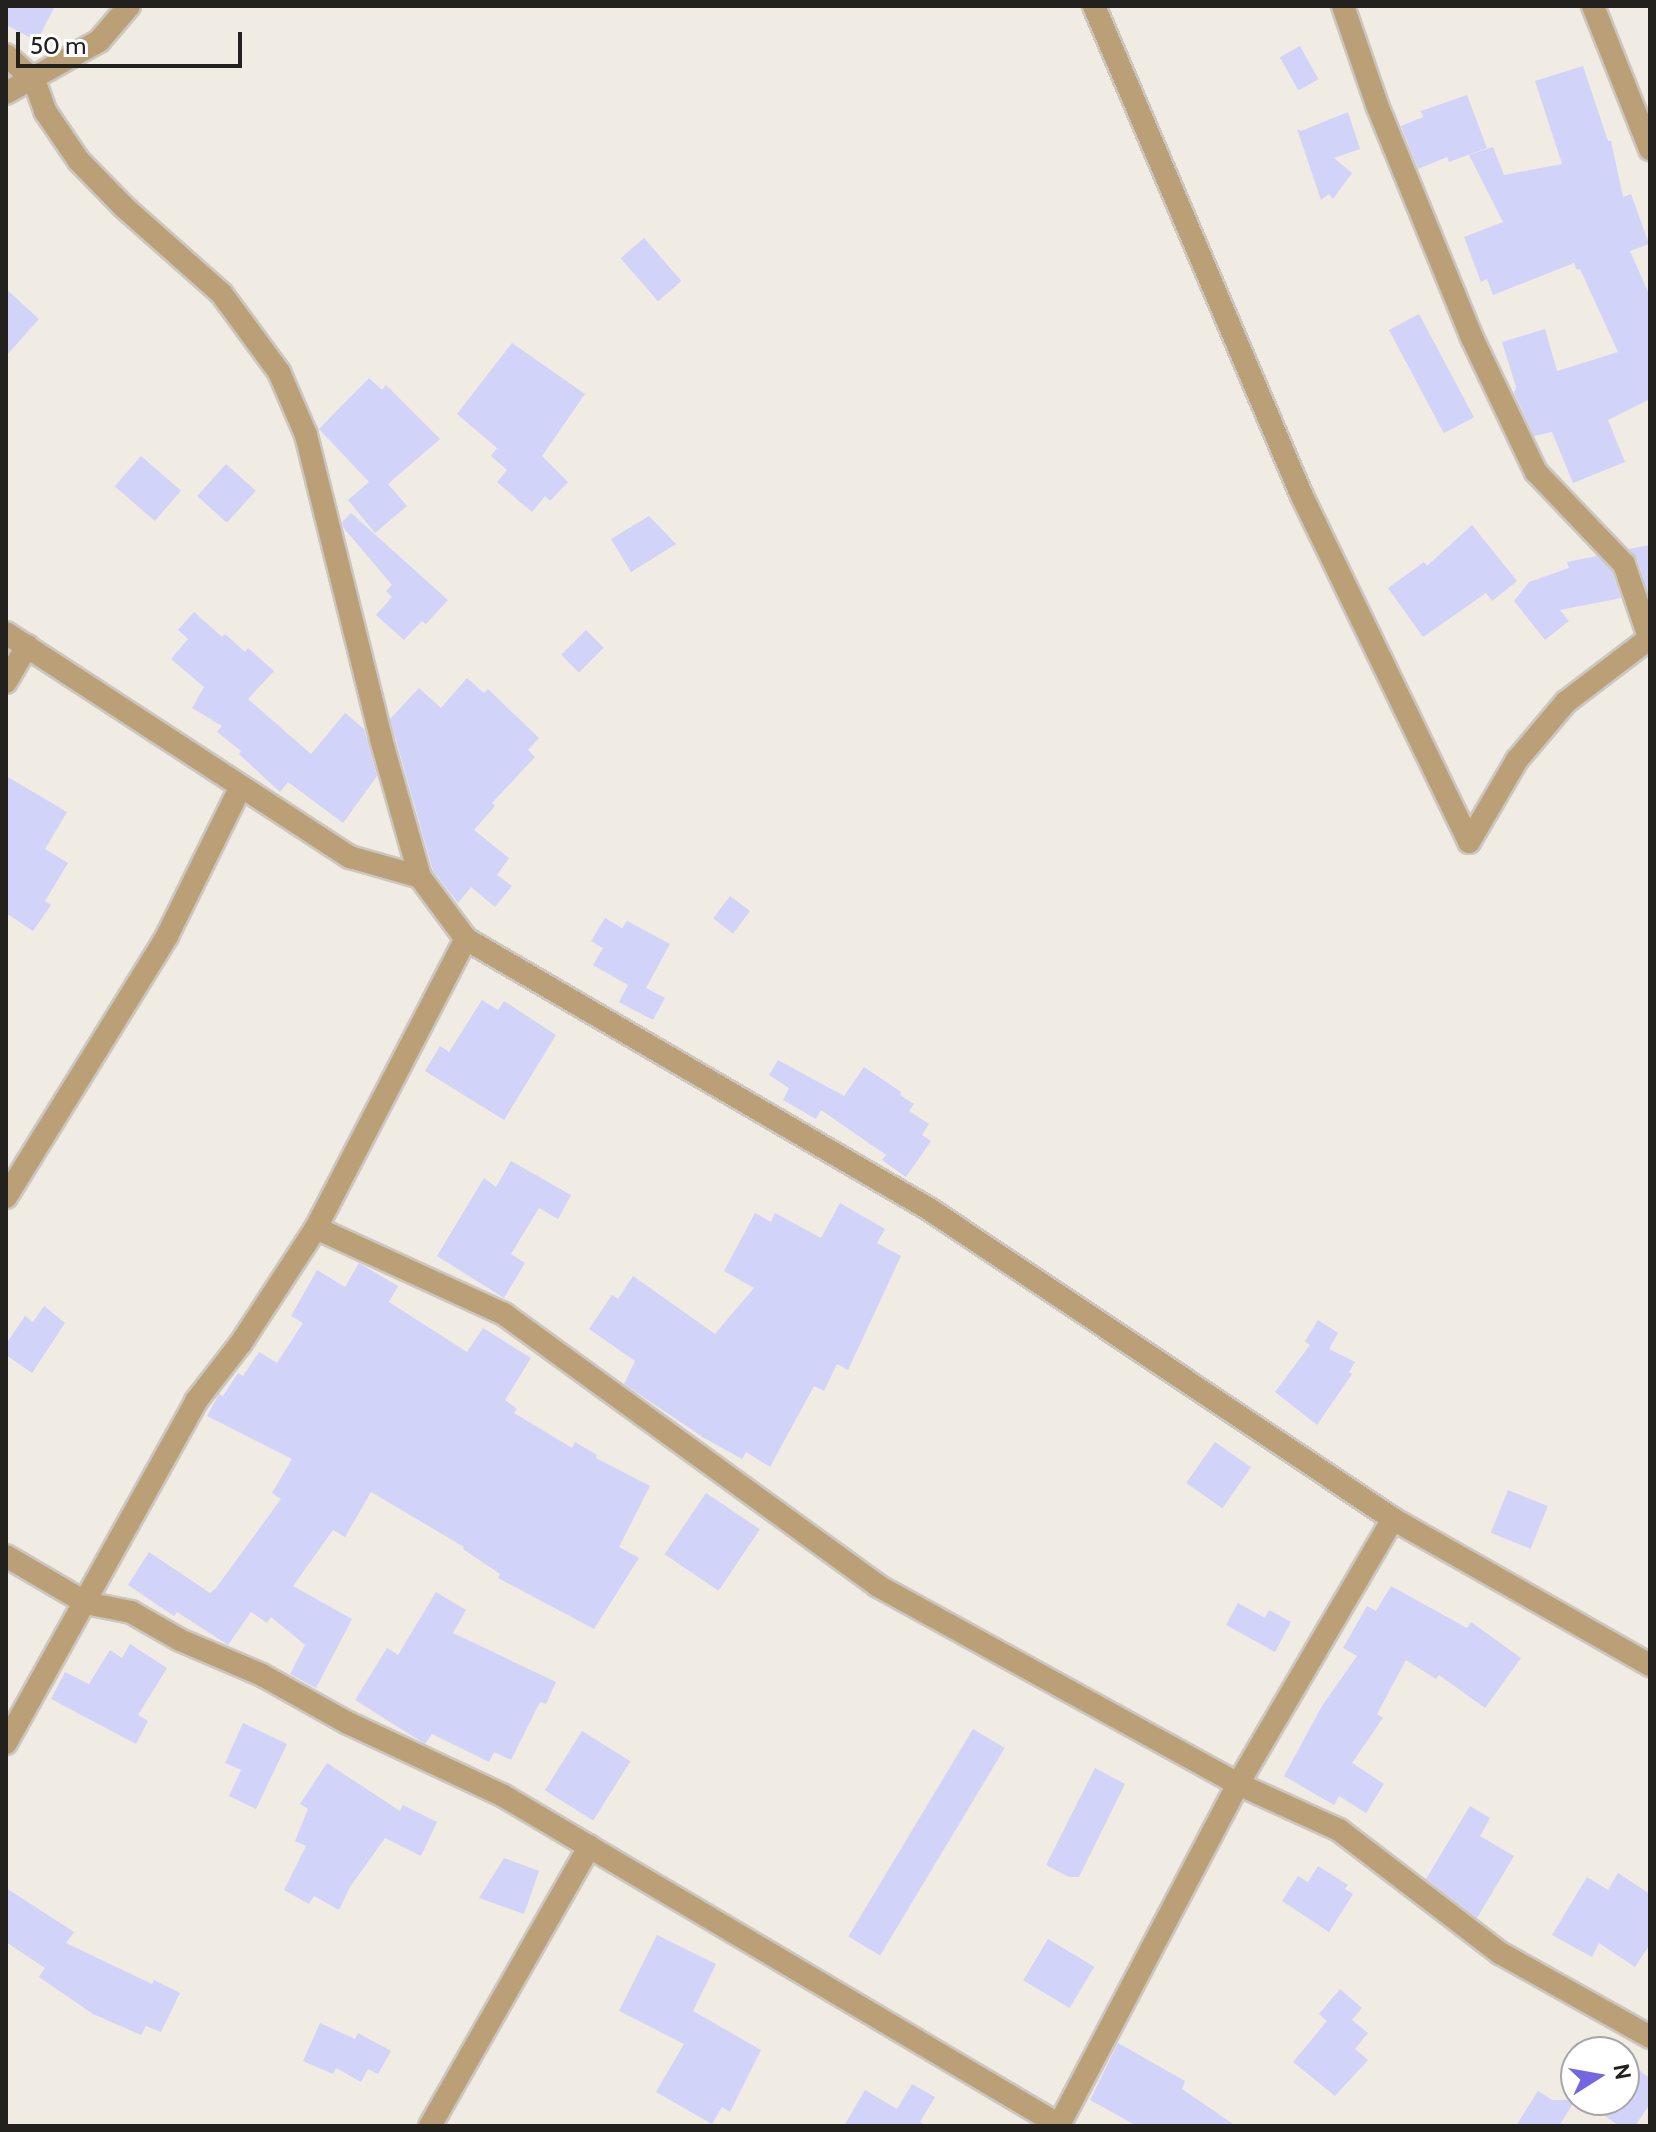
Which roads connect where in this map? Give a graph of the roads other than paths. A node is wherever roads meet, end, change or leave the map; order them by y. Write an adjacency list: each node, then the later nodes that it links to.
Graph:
1 (129, 6): 6 (street)
2 (1094, 6): 10 (street)
3 (1343, 6): 10 (street)
4 (1593, 6): 8 (street)
5 (6, 55): 6 (street)
6 (34, 80): 7 (street); 14 (street)
7 (6, 93)
8 (1650, 149)
9 (6, 633): 11 (street)
10 (1650, 639)
11 (27, 646): 12 (street); 13 (street)
12 (6, 682)
13 (240, 788): 14 (street); 16 (street)
14 (420, 877): 15 (street)
15 (466, 939): 17 (street); 18 (street)
16 (6, 1197)
17 (316, 1228): 20 (street); 23 (street)
18 (1393, 1519): 21 (street); 23 (street)
19 (6, 1556): 20 (street)
20 (86, 1603): 22 (street); 24 (street)
21 (1650, 1665)
22 (6, 1743)
23 (1238, 1784): 25 (street); 27 (street)
24 (590, 1846): 26 (street); 27 (street)
25 (1650, 2037)
26 (430, 2126)
27 (1060, 2126)

